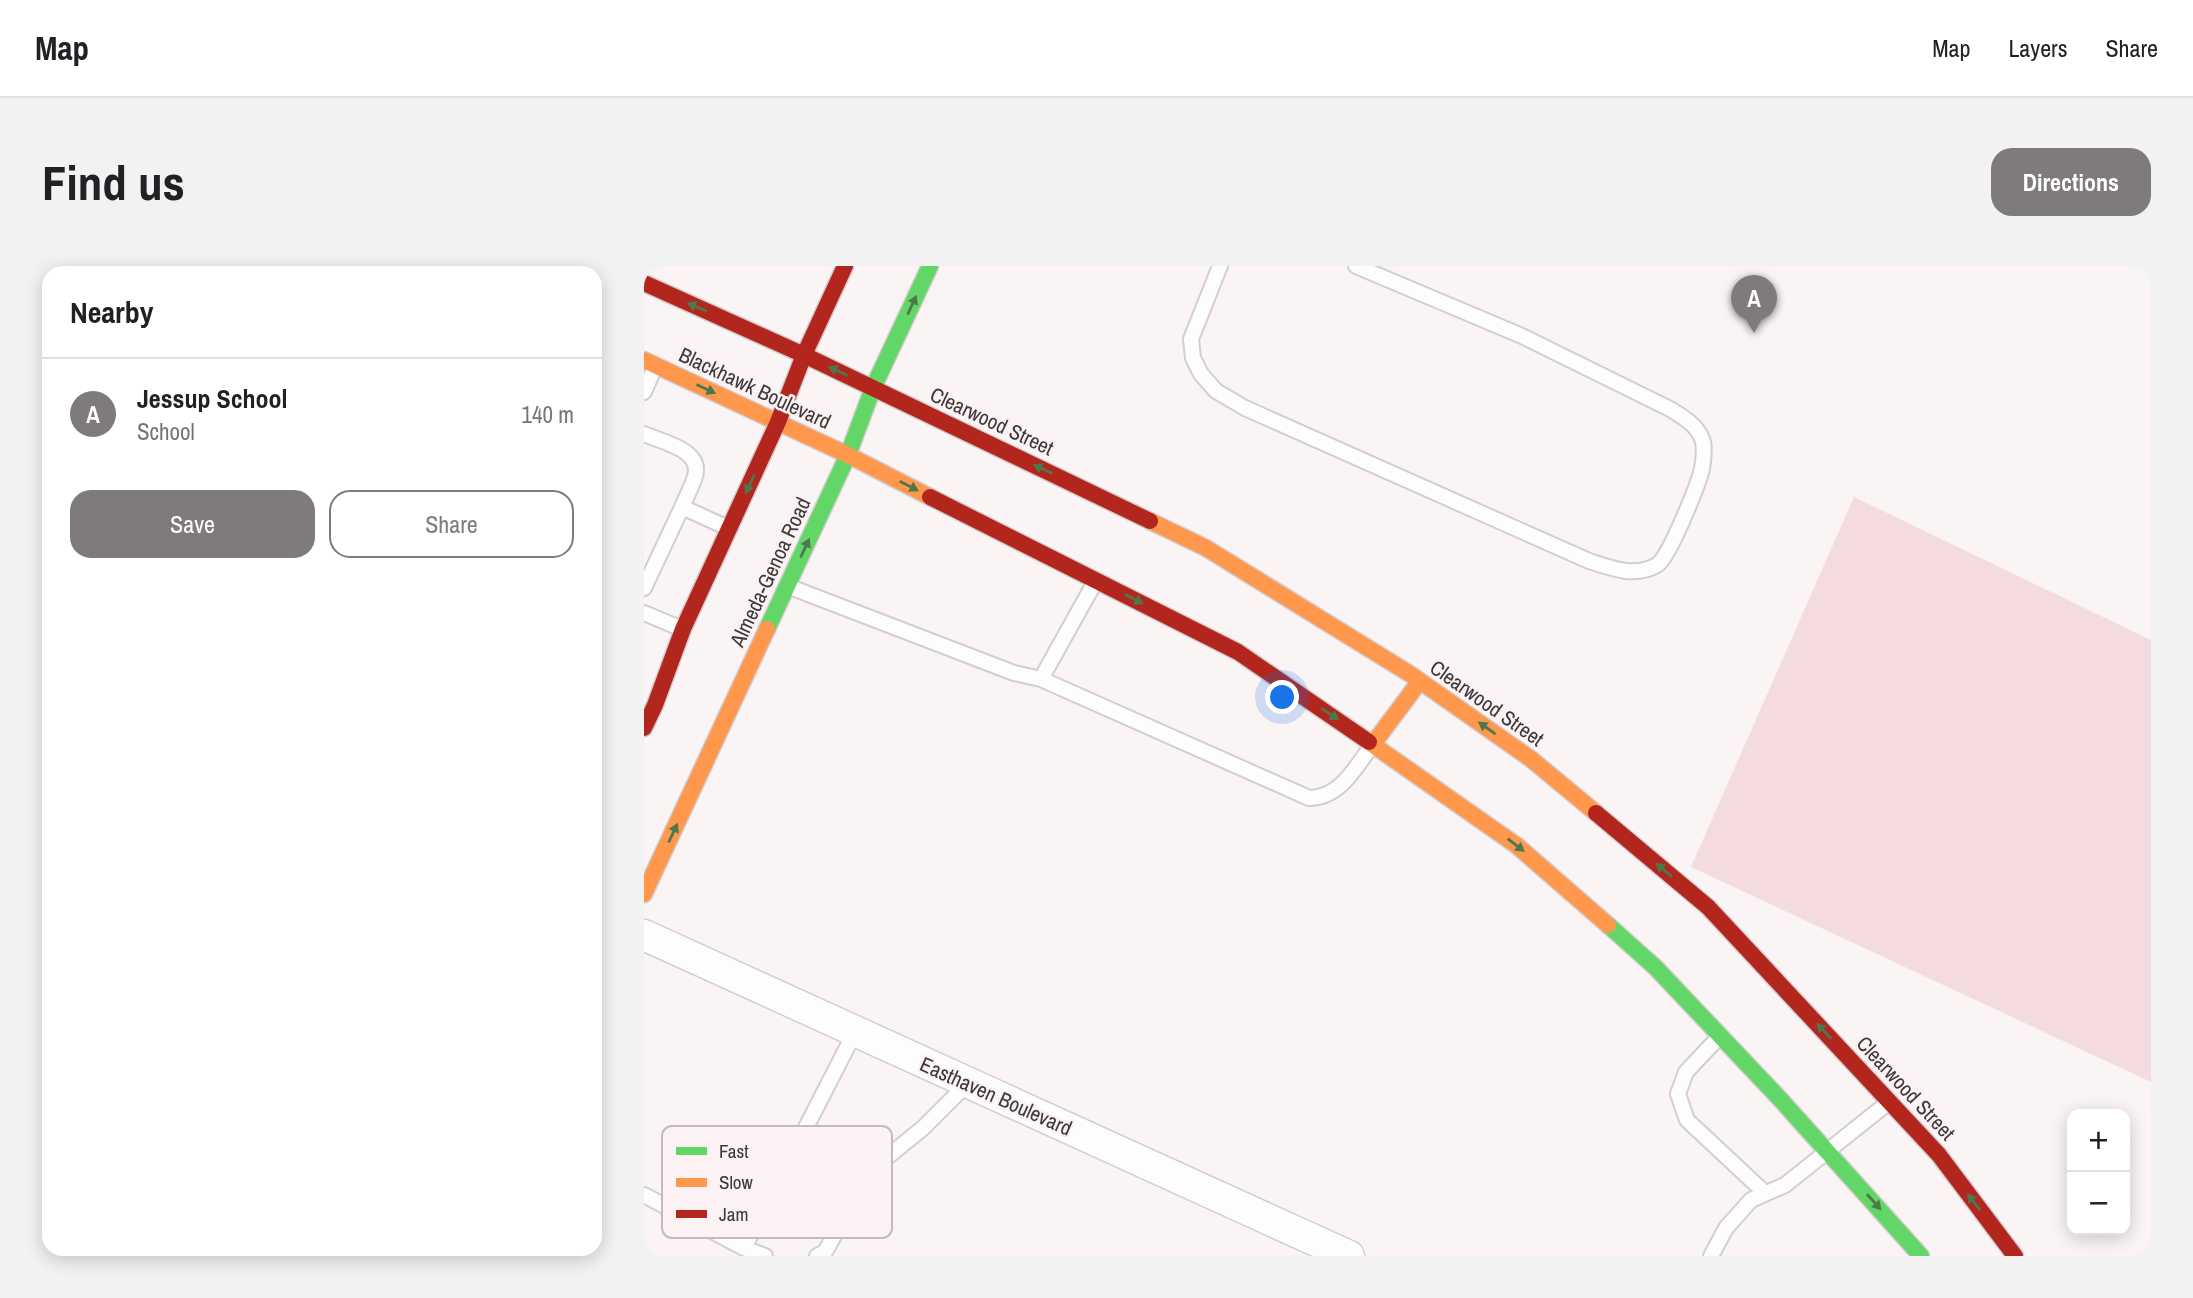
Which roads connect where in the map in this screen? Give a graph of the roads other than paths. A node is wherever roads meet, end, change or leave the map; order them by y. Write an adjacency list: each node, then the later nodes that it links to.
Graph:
1 (845, 266): 6 (main road)
2 (930, 266): 8 (main road, Almeda-Genoa Road, one-way to 2)
3 (1220, 266): 4 (lane)
4 (1356, 266)
5 (644, 283): 6 (main road, one-way to 5)
6 (804, 355): 8 (main road, Clearwood Street, one-way to 6); 10 (main road)
7 (650, 363): 9 (lane); 10 (main road, Blackhawk Boulevard, one-way to 10)
8 (873, 388): 12 (main road, Almeda-Genoa Road); 21 (main road, Clearwood Street, one-way to 8)
9 (644, 392)
10 (778, 422): 12 (main road, Blackhawk Boulevard); 14 (main road, one-way to 14)
11 (644, 434): 13 (lane)
12 (848, 455): 15 (main road, one-way to 15); 16 (main road, Almeda-Genoa Road, one-way to 12)
13 (682, 507): 14 (lane); 17 (lane)
14 (729, 529): 19 (main road)
15 (1096, 580): 20 (lane); 23 (main road, one-way to 23)
16 (787, 586): 20 (lane); 24 (main road, Almeda-Genoa Road, one-way to 16)
17 (644, 588)
18 (644, 613): 19 (lane)
19 (683, 629): 22 (main road)
20 (1041, 679): 23 (lane)
21 (1420, 681): 23 (main road); 29 (main road, Clearwood Street, one-way to 21)
22 (644, 727)
23 (1373, 744): 27 (main road, one-way to 27)
24 (644, 894)
25 (644, 935): 26 (street, Easthaven Boulevard)
26 (855, 1032): 28 (street, Easthaven Boulevard); 30 (lane)
27 (1720, 1036): 31 (main road); 33 (lane)
28 (968, 1083): 32 (lane); 42 (street, Easthaven Boulevard)
29 (1890, 1101): 31 (lane); 45 (main road, Clearwood Street, one-way to 29)
30 (807, 1126)
31 (1828, 1152): 33 (lane); 44 (main road, one-way to 44)
32 (892, 1153)
33 (1765, 1193): 43 (lane)
34 (644, 1195): 35 (lane)
35 (662, 1205)
36 (725, 1238): 39 (lane)
37 (749, 1238): 39 (lane)
38 (833, 1238): 41 (lane)
39 (744, 1248): 40 (lane)
40 (765, 1256)
41 (817, 1256)
42 (1349, 1256)
43 (1711, 1256)
44 (1921, 1256)
45 (2015, 1256)

